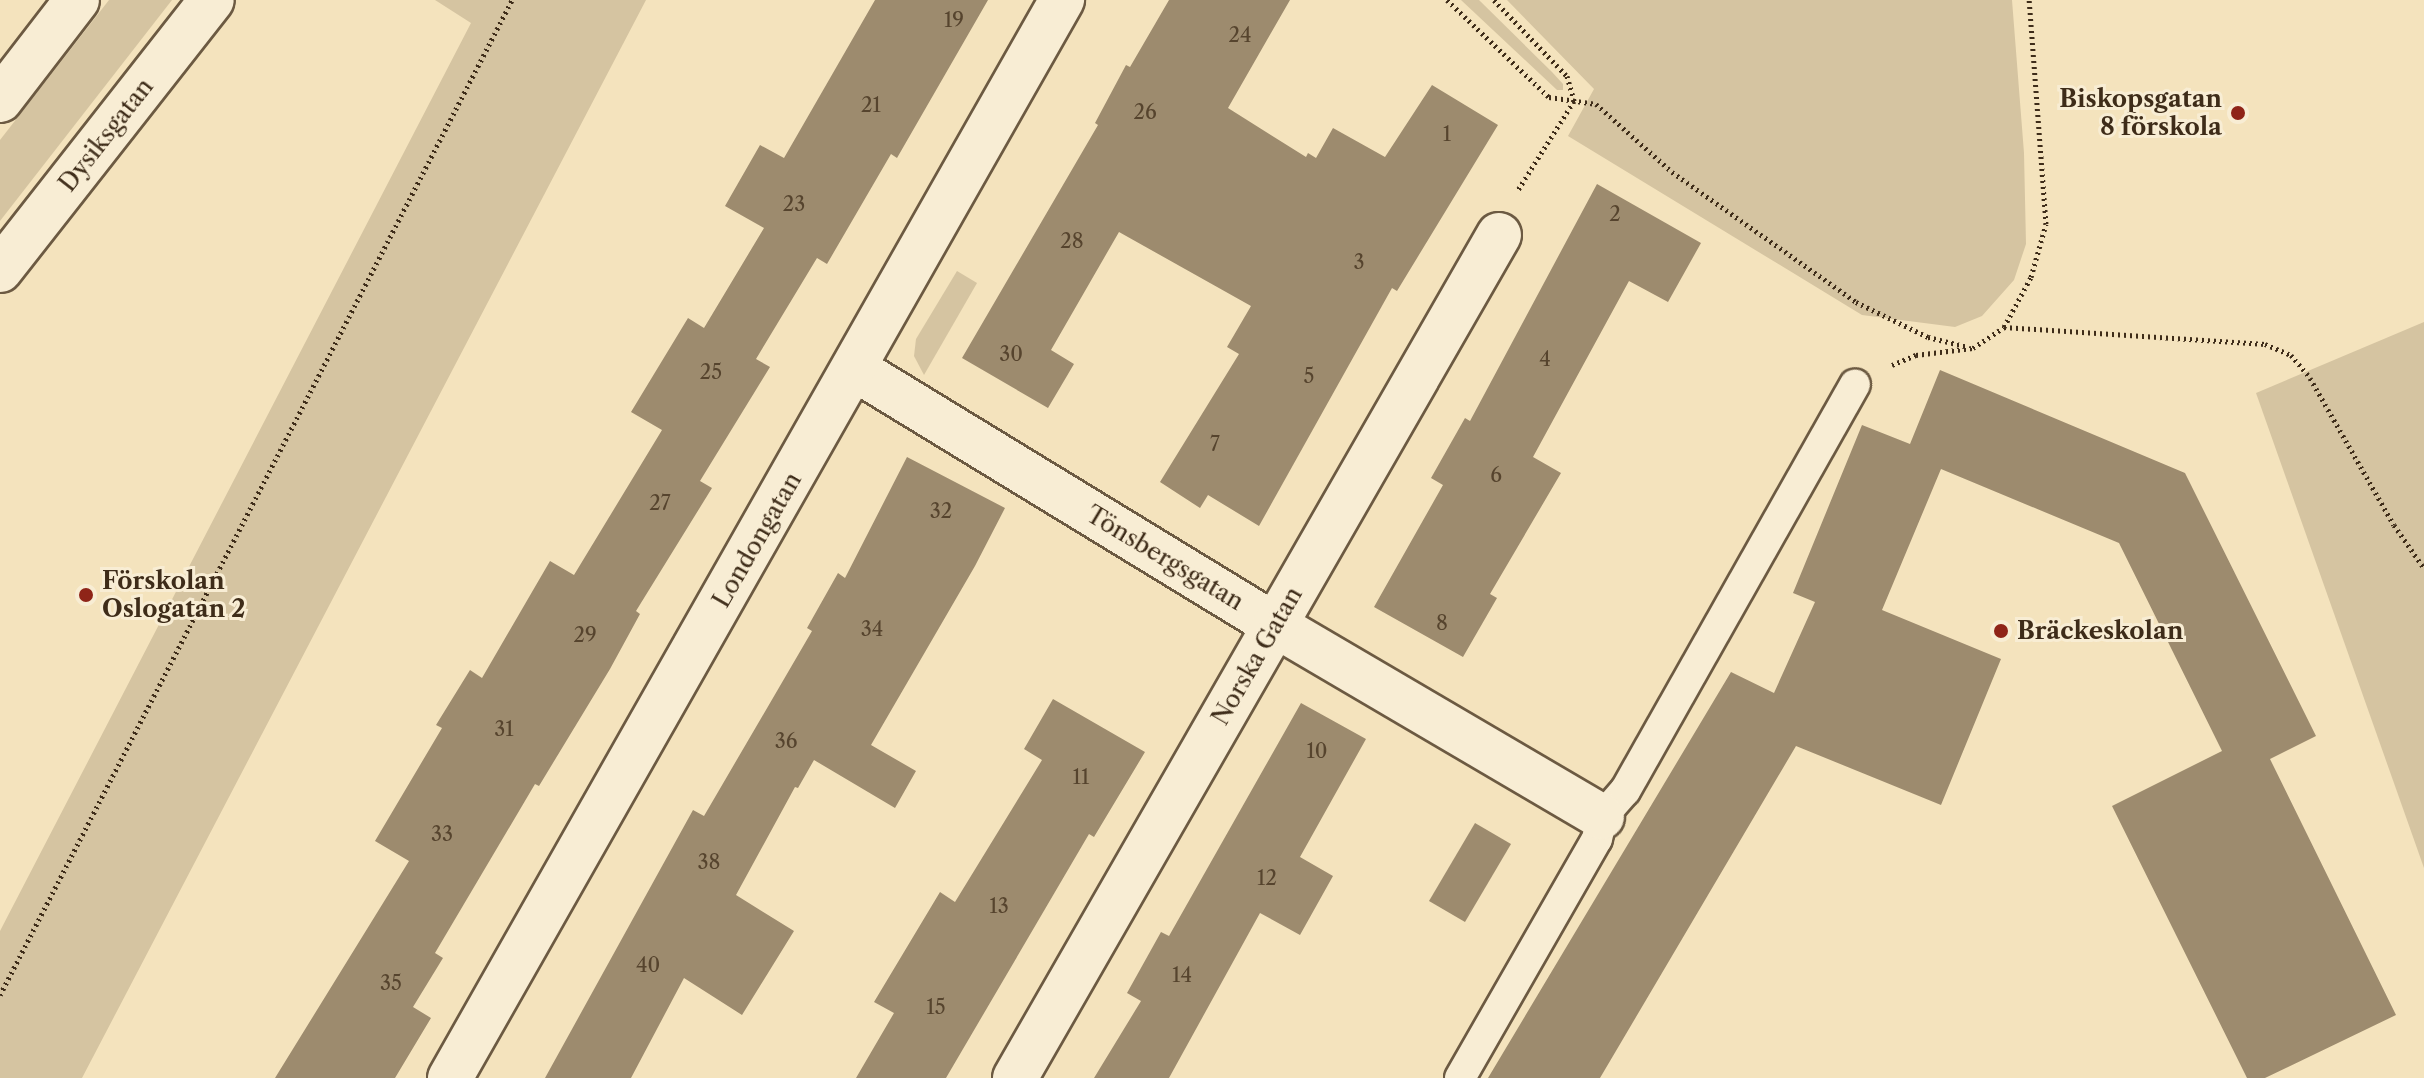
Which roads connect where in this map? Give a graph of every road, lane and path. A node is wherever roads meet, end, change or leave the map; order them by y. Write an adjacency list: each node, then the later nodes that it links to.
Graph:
1 (77, 0): 8 (street)
2 (212, 0): 11 (street, Dysiksgatan)
3 (512, 0): 19 (path)
4 (1062, 0): 14 (street, Londongatan)
5 (1447, 0): 9 (path)
6 (1494, 0): 9 (path)
7 (2029, 0): 12 (path)
8 (0, 100)
9 (1574, 101): 10 (path); 13 (path)
10 (1499, 235): 17 (street, Norska Gatan)
11 (0, 270)
12 (2004, 327): 13 (path); 16 (path)
13 (1973, 348): 15 (path)
14 (855, 369): 17 (street, Tönsbergsgatan); 20 (street, Londongatan)
15 (1855, 385): 18 (lane)
16 (2424, 568)
17 (1275, 625): 18 (street, Tönsbergsgatan); 21 (street, Norska Gatan)
18 (1602, 817): 22 (lane)
19 (0, 995)
20 (450, 1078)
21 (1015, 1078)
22 (1460, 1078)

